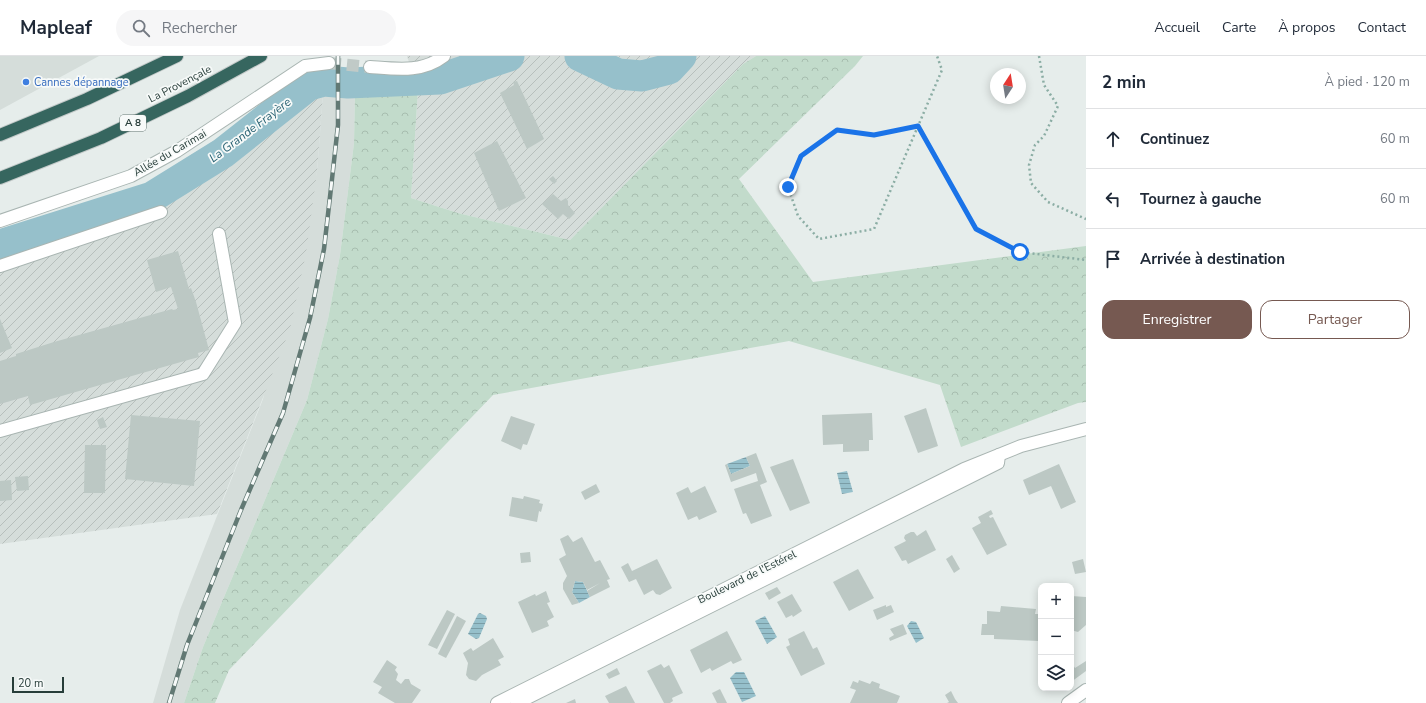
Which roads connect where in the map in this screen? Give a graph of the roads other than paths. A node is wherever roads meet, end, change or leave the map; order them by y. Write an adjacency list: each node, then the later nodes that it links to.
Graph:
1 (177, 56): 6 (highway)
2 (260, 56): 7 (highway, La Provençale / A 8)
3 (444, 56): 5 (street)
4 (329, 63): 9 (street, Allée du Carimai)
5 (370, 67)
6 (0, 135)
7 (0, 178)
8 (161, 212): 11 (street)
9 (0, 221)
10 (219, 234): 13 (street)
11 (0, 266)
12 (1086, 429): 14 (street, Boulevard de l'Estérel)
13 (0, 431)
14 (999, 454): 16 (street, Boulevard de l'Estérel); 17 (street, Boulevard de l'Estérel)
15 (1086, 690): 18 (street)
16 (497, 703)
17 (517, 703)
18 (1068, 703)

